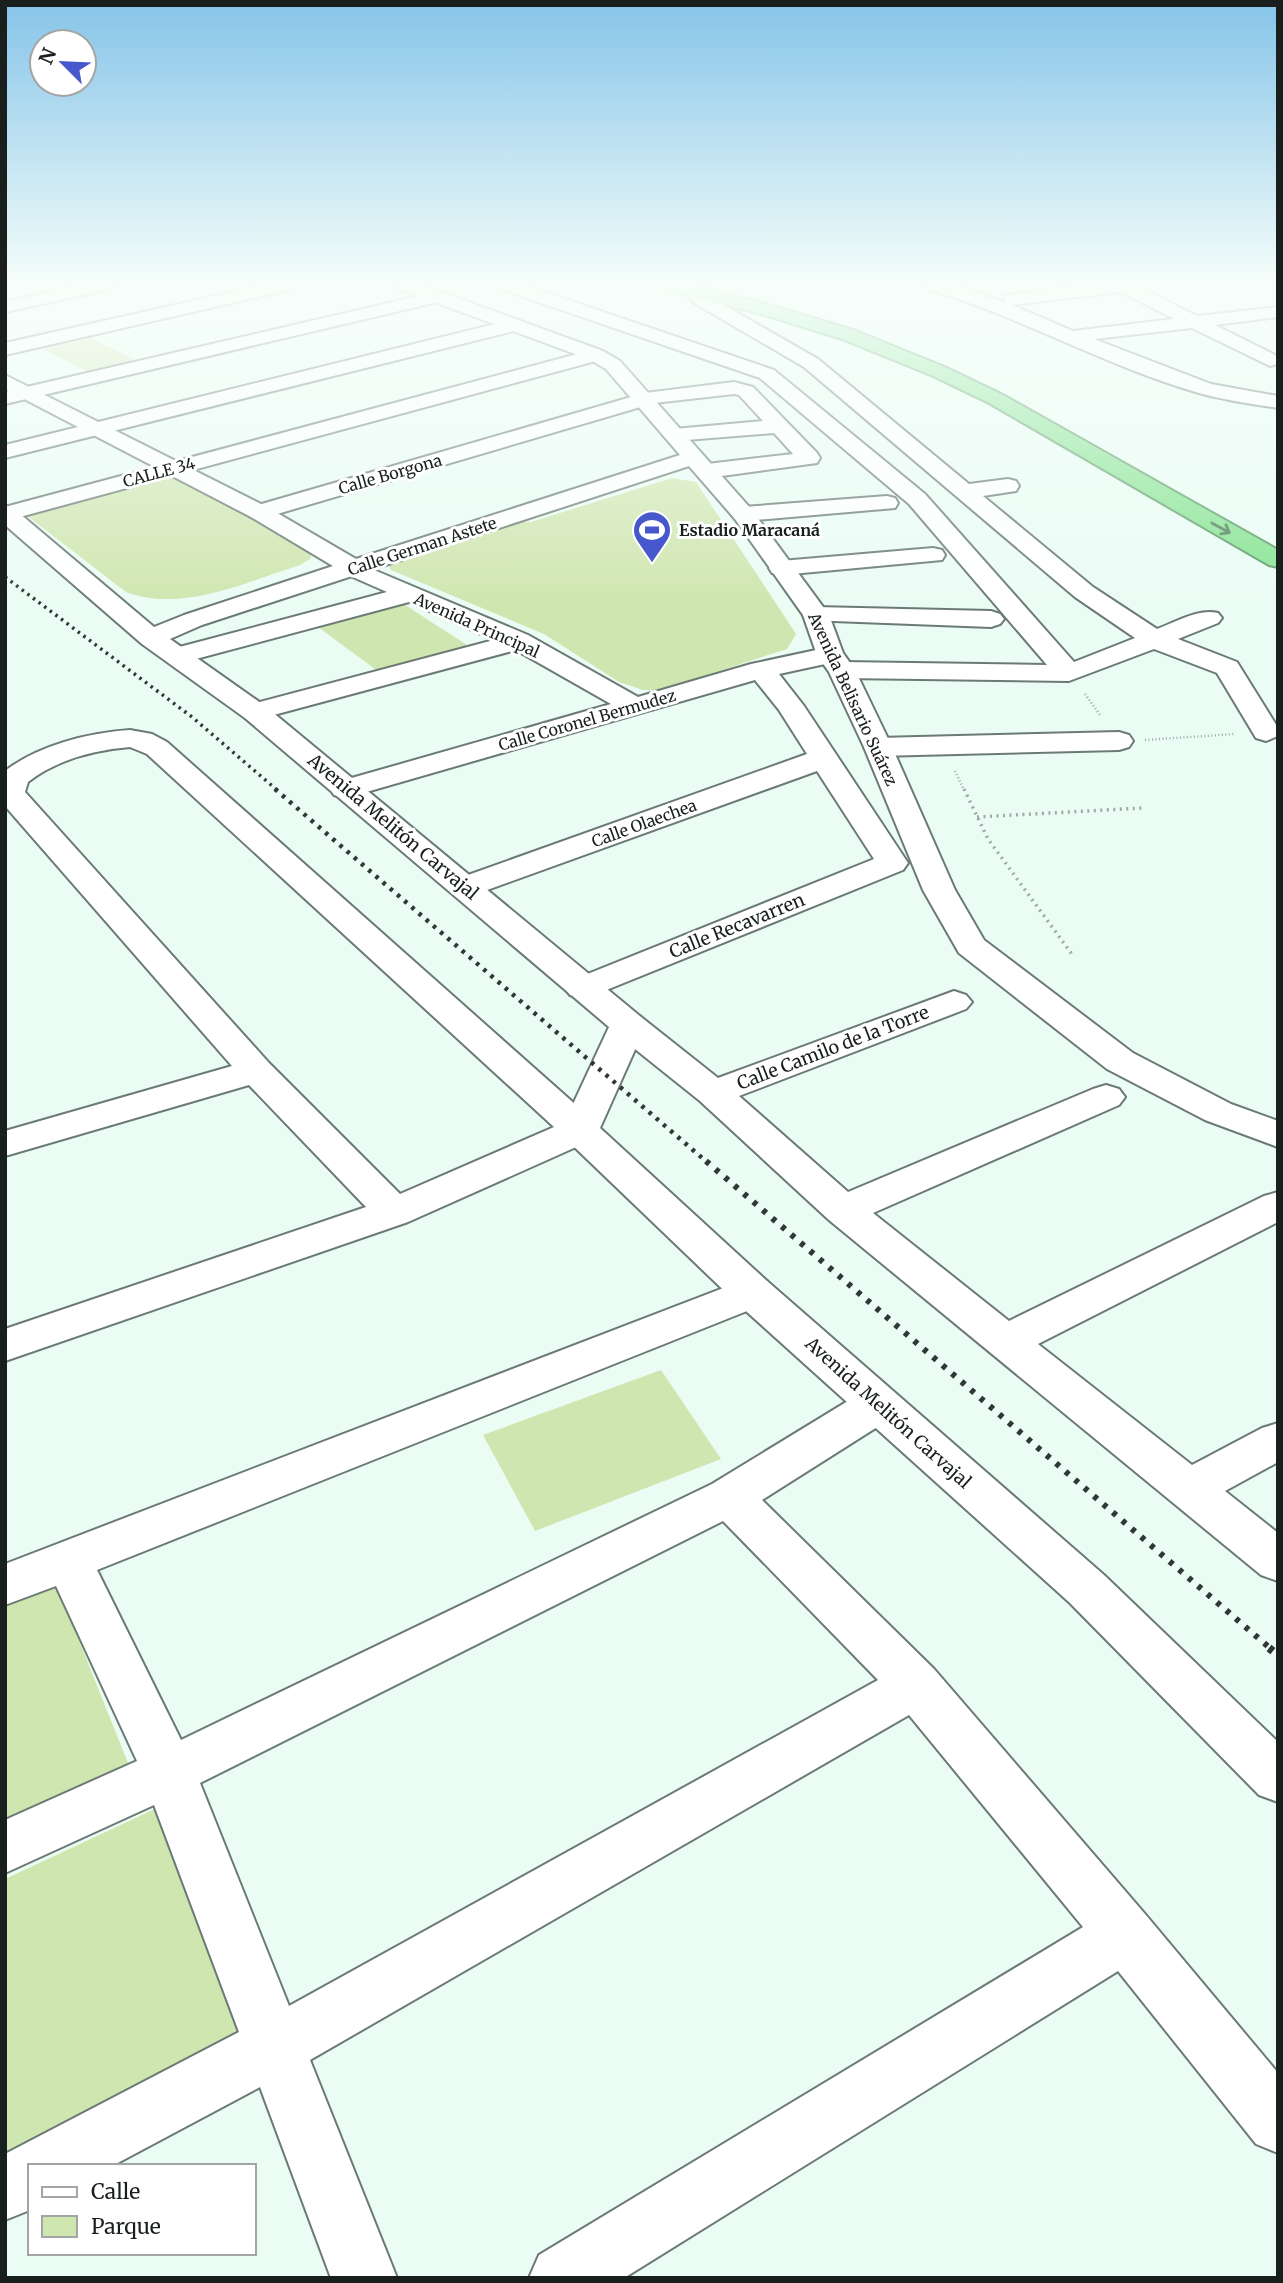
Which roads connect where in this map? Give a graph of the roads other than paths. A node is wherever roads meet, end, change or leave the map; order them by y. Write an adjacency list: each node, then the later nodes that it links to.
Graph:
1 (24, 392): 13 (street, Avenida Principal)
2 (33, 392): 13 (street)
3 (250, 392): 18 (street)
4 (459, 392): 22 (street, CALLE 34)
5 (634, 392): 15 (street, Avenida Belisario Suárez)
6 (714, 392): 15 (street, Calle Borgona)
7 (745, 392): 17 (street, Calle Borgona)
8 (788, 392): 44 (street)
9 (845, 392): 24 (street)
10 (981, 392): 31 (highway, one-way to 31)
11 (1004, 392): 29 (highway)
12 (1221, 392): 16 (street)
13 (27, 393): 14 (street); 18 (street, Avenida Principal)
14 (5, 398)
15 (642, 401): 19 (street, Avenida Belisario Suárez); 26 (street, Calle Borgona)
16 (1278, 402)
17 (779, 426): 19 (street); 21 (street, Calle German Astete)
18 (101, 429): 20 (street); 22 (street, Avenida Principal)
19 (674, 435): 21 (street, Avenida Belisario Suárez)
20 (5, 452)
21 (701, 464): 28 (street, Avenida Belisario Suárez); 33 (street, Calle German Astete)
22 (173, 468): 26 (street, Avenida Principal); 27 (street, CALLE 34)
23 (1008, 486): 24 (street)
24 (963, 492): 39 (street)
25 (887, 503): 28 (street)
26 (259, 512): 33 (street, Avenida Principal)
27 (6, 513): 38 (street, Avenida Melitón Carvajal)
28 (743, 514): 32 (street, Avenida Belisario Suárez)
29 (1278, 541)
30 (933, 555): 32 (street)
31 (1278, 560)
32 (781, 568): 35 (street, Avenida Belisario Suárez)
33 (355, 569): 34 (street, Avenida Principal); 38 (street, Calle German Astete)
34 (410, 594): 40 (street, Avenida Principal); 41 (street)
35 (816, 615): 37 (street); 42 (street, Avenida Belisario Suárez)
36 (1209, 618): 39 (street)
37 (991, 619)
38 (151, 638): 41 (street, Avenida Melitón Carvajal)
39 (1156, 640): 44 (street); 47 (street)
40 (519, 641): 45 (street, Avenida Principal); 46 (street)
41 (177, 656): 46 (street, Avenida Melitón Carvajal)
42 (836, 663): 43 (street, Calle Coronel Bermudez); 44 (street, Calle Coronel Bermudez); 49 (street, Avenida Belisario Suárez)
43 (761, 670): 45 (street, Calle Coronel Bermudez); 50 (street)
44 (1069, 673)
45 (635, 706): 51 (street, Calle Coronel Bermudez)
46 (255, 712): 51 (street, Avenida Melitón Carvajal)
47 (1266, 732)
48 (1119, 741): 49 (street)
49 (878, 747): 60 (street, Avenida Belisario Suárez)
50 (822, 759): 52 (street, Calle Olaechea); 53 (street, Calle Recavarren)
51 (345, 789): 52 (street, Avenida Melitón Carvajal)
52 (465, 887): 53 (street, Avenida Melitón Carvajal)
53 (582, 988): 55 (street, Avenida Melitón Carvajal)
54 (954, 1002): 57 (street, Calle Camilo de la Torre)
55 (628, 1025): 57 (street, Avenida Melitón Carvajal); 59 (street)
56 (256, 1071): 59 (street, Avenida Melitón Carvajal); 61 (street); 64 (street)
57 (713, 1093): 63 (street, Avenida Melitón Carvajal)
58 (1106, 1097): 63 (street)
59 (580, 1130): 64 (street); 65 (street, Avenida Melitón Carvajal)
60 (1278, 1135)
61 (5, 1144)
62 (1278, 1205): 66 (street)
63 (843, 1210): 66 (street, Avenida Melitón Carvajal)
64 (394, 1212): 67 (street)
65 (752, 1293): 68 (street, Avenida Melitón Carvajal); 72 (street)
66 (1006, 1341): 70 (street, Avenida Melitón Carvajal)
67 (5, 1345)
68 (877, 1405): 71 (street); 77 (street, Avenida Melitón Carvajal)
69 (1278, 1440): 70 (street)
70 (1187, 1490): 73 (street, Avenida Melitón Carvajal)
71 (729, 1497): 75 (street); 76 (street)
72 (68, 1560): 74 (street); 76 (street)
73 (1278, 1561)
74 (5, 1585)
75 (916, 1685): 79 (street); 80 (street)
76 (169, 1772): 78 (street); 80 (street)
77 (1278, 1778)
78 (5, 1847)
79 (1125, 1934): 81 (street); 86 (street)
80 (275, 2046): 82 (street); 85 (street)
81 (1278, 2122)
82 (51, 2164)
83 (28, 2176): 84 (street)
84 (5, 2188)
85 (364, 2278)
86 (562, 2278)

